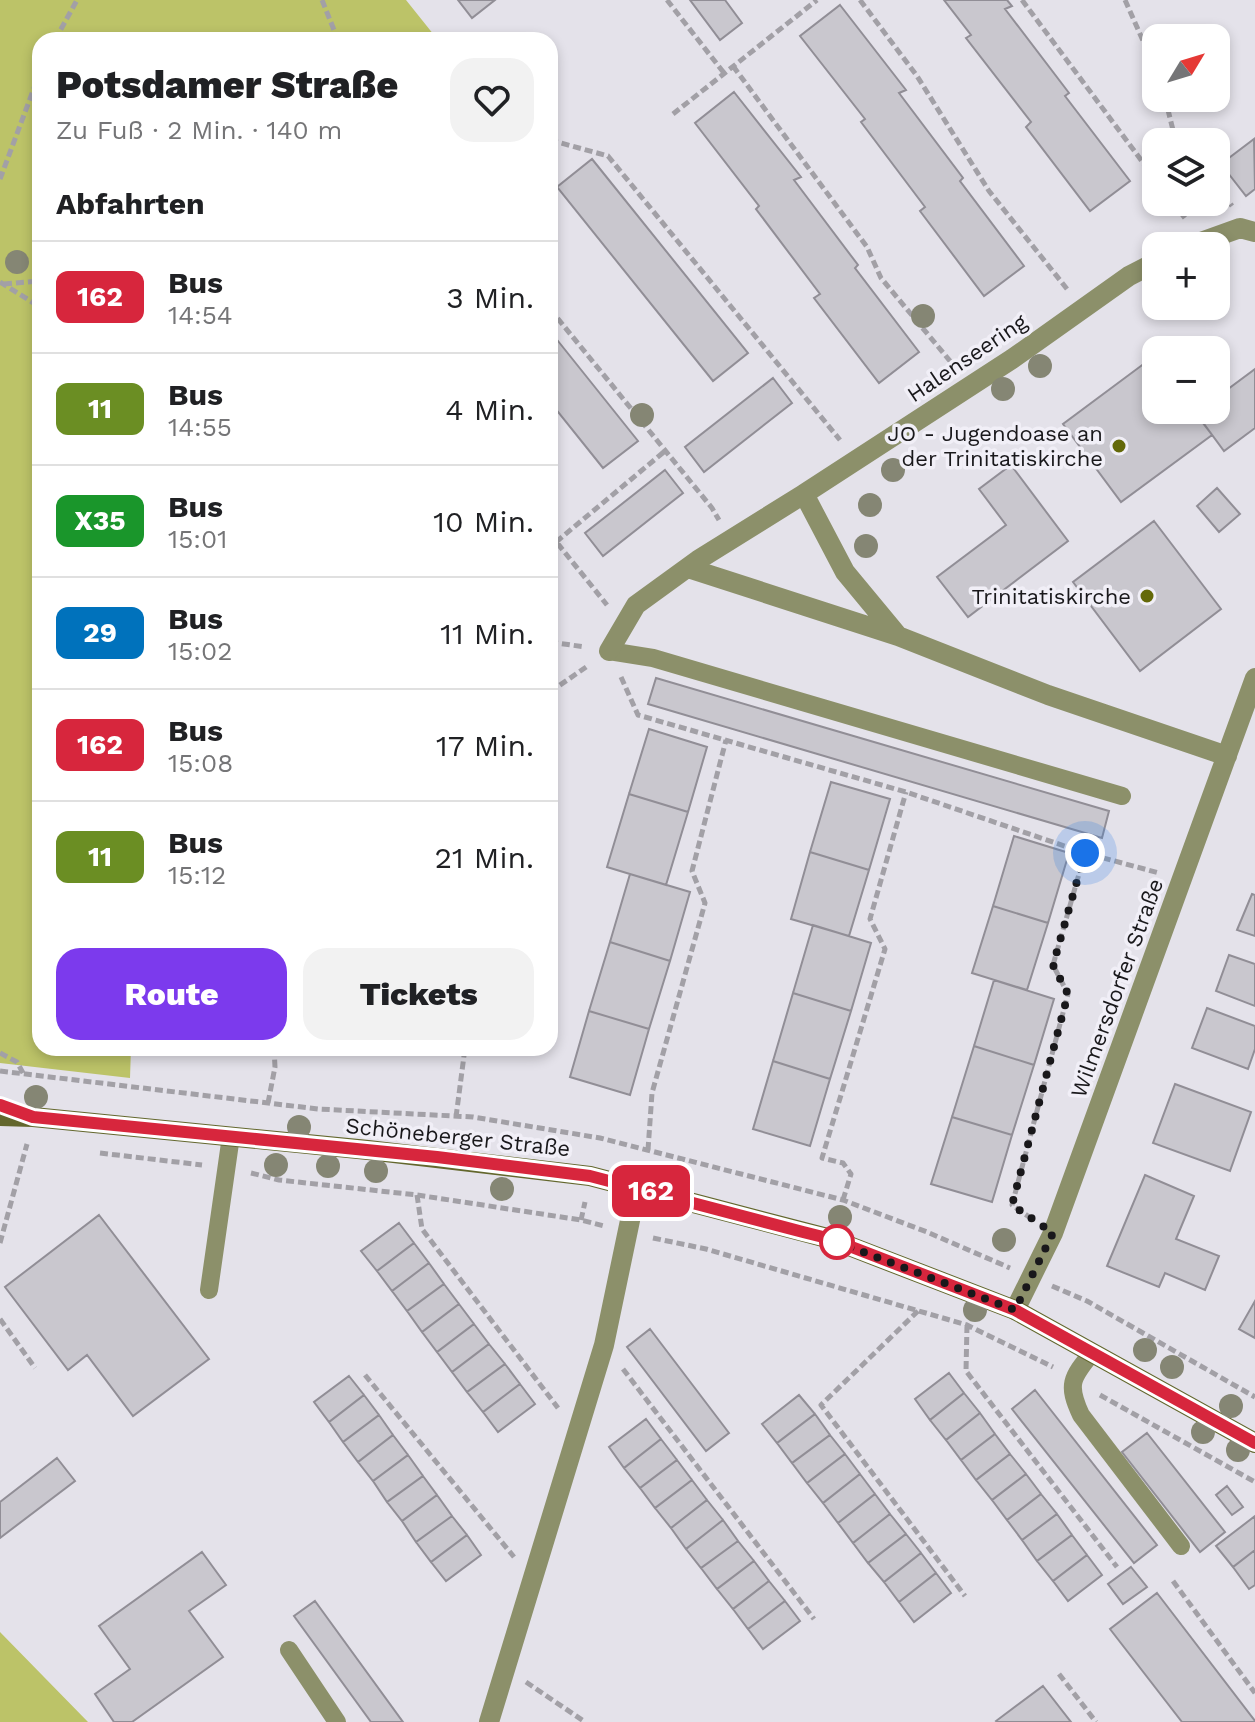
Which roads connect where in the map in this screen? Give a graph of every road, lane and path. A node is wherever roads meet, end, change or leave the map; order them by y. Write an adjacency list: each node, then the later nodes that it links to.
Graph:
1 (77, 0): 8 (path)
2 (322, 0): 9 (path)
3 (667, 0): 12 (path)
4 (817, 0): 11 (path)
5 (860, 0): 24 (path)
6 (1022, 0): 16 (path)
7 (1125, 0): 10 (path)
8 (59, 32)
9 (335, 32)
10 (1142, 38)
11 (733, 66): 12 (path); 26 (path)
12 (724, 73): 14 (path)
13 (32, 93): 17 (path)
14 (673, 114)
15 (558, 142): 28 (path)
16 (1142, 161)
17 (0, 179)
18 (1229, 232): 19 (street)
19 (1255, 232)
20 (1142, 269): 24 (street, Halenseering)
21 (32, 281): 22 (path)
22 (2, 283): 23 (path)
23 (32, 302)
24 (1083, 309): 26 (street, Halenseering)
25 (558, 319): 27 (path)
26 (971, 386): 28 (street, Halenseering)
27 (665, 451): 30 (path); 31 (path)
28 (856, 460): 29 (street, Halenseering)
29 (804, 494): 31 (street, Halenseering); 35 (street)
30 (558, 540)
31 (730, 540): 33 (street, Halenseering)
32 (558, 544): 34 (path)
33 (688, 568): 34 (street, Halenseering); 35 (street)
34 (624, 626): 37 (street, Halenseering)
35 (898, 636): 41 (street)
36 (558, 643): 37 (path)
37 (609, 651): 39 (path); 40 (path); 43 (lane)
38 (1255, 678): 41 (street, Wilmersdorfer Straße)
39 (558, 686)
40 (726, 740): 42 (path); 57 (path)
41 (1227, 756): 45 (street, Wilmersdorfer Straße)
42 (906, 792): 44 (path); 60 (path)
43 (1122, 796)
44 (1085, 853): 45 (path); 61 (path)
45 (1183, 880): 61 (street, Wilmersdorfer Straße)
46 (0, 1053): 49 (path)
47 (274, 1056): 50 (path)
48 (464, 1056): 54 (path)
49 (0, 1071)
50 (268, 1103)
51 (0, 1105): 53 (street, Schöneberger Straße)
52 (0, 1116): 53 (street, Schöneberger Straße)
53 (33, 1117): 55 (street, Schöneberger Straße)
54 (456, 1117)
55 (231, 1136): 58 (street, Schöneberger Straße); 63 (lane)
56 (27, 1144): 62 (path)
57 (648, 1150)
58 (637, 1187): 65 (street, Schöneberger Straße); 68 (street)
59 (417, 1195): 72 (path)
60 (843, 1200)
61 (1053, 1233): 65 (street, Wilmersdorfer Straße)
62 (0, 1243)
63 (209, 1290)
64 (919, 1310): 78 (path)
65 (1015, 1310): 69 (street, Schöneberger Straße)
66 (0, 1319): 70 (path)
67 (967, 1325): 75 (path)
68 (604, 1345): 72 (street); 79 (path)
69 (1092, 1353): 73 (street, Schöneberger Straße); 74 (lane)
70 (35, 1368)
71 (365, 1375): 76 (path)
72 (577, 1433): 76 (street)
73 (1255, 1443)
74 (1181, 1546)
75 (1117, 1567)
76 (532, 1580): 81 (street)
77 (1173, 1581): 83 (path)
78 (965, 1596)
79 (814, 1619)
80 (289, 1650): 84 (lane)
81 (506, 1667): 85 (street); 86 (path)
82 (1059, 1674): 87 (path)
83 (1255, 1693)
84 (337, 1722)
85 (489, 1722)
86 (585, 1722)
87 (1096, 1722)

